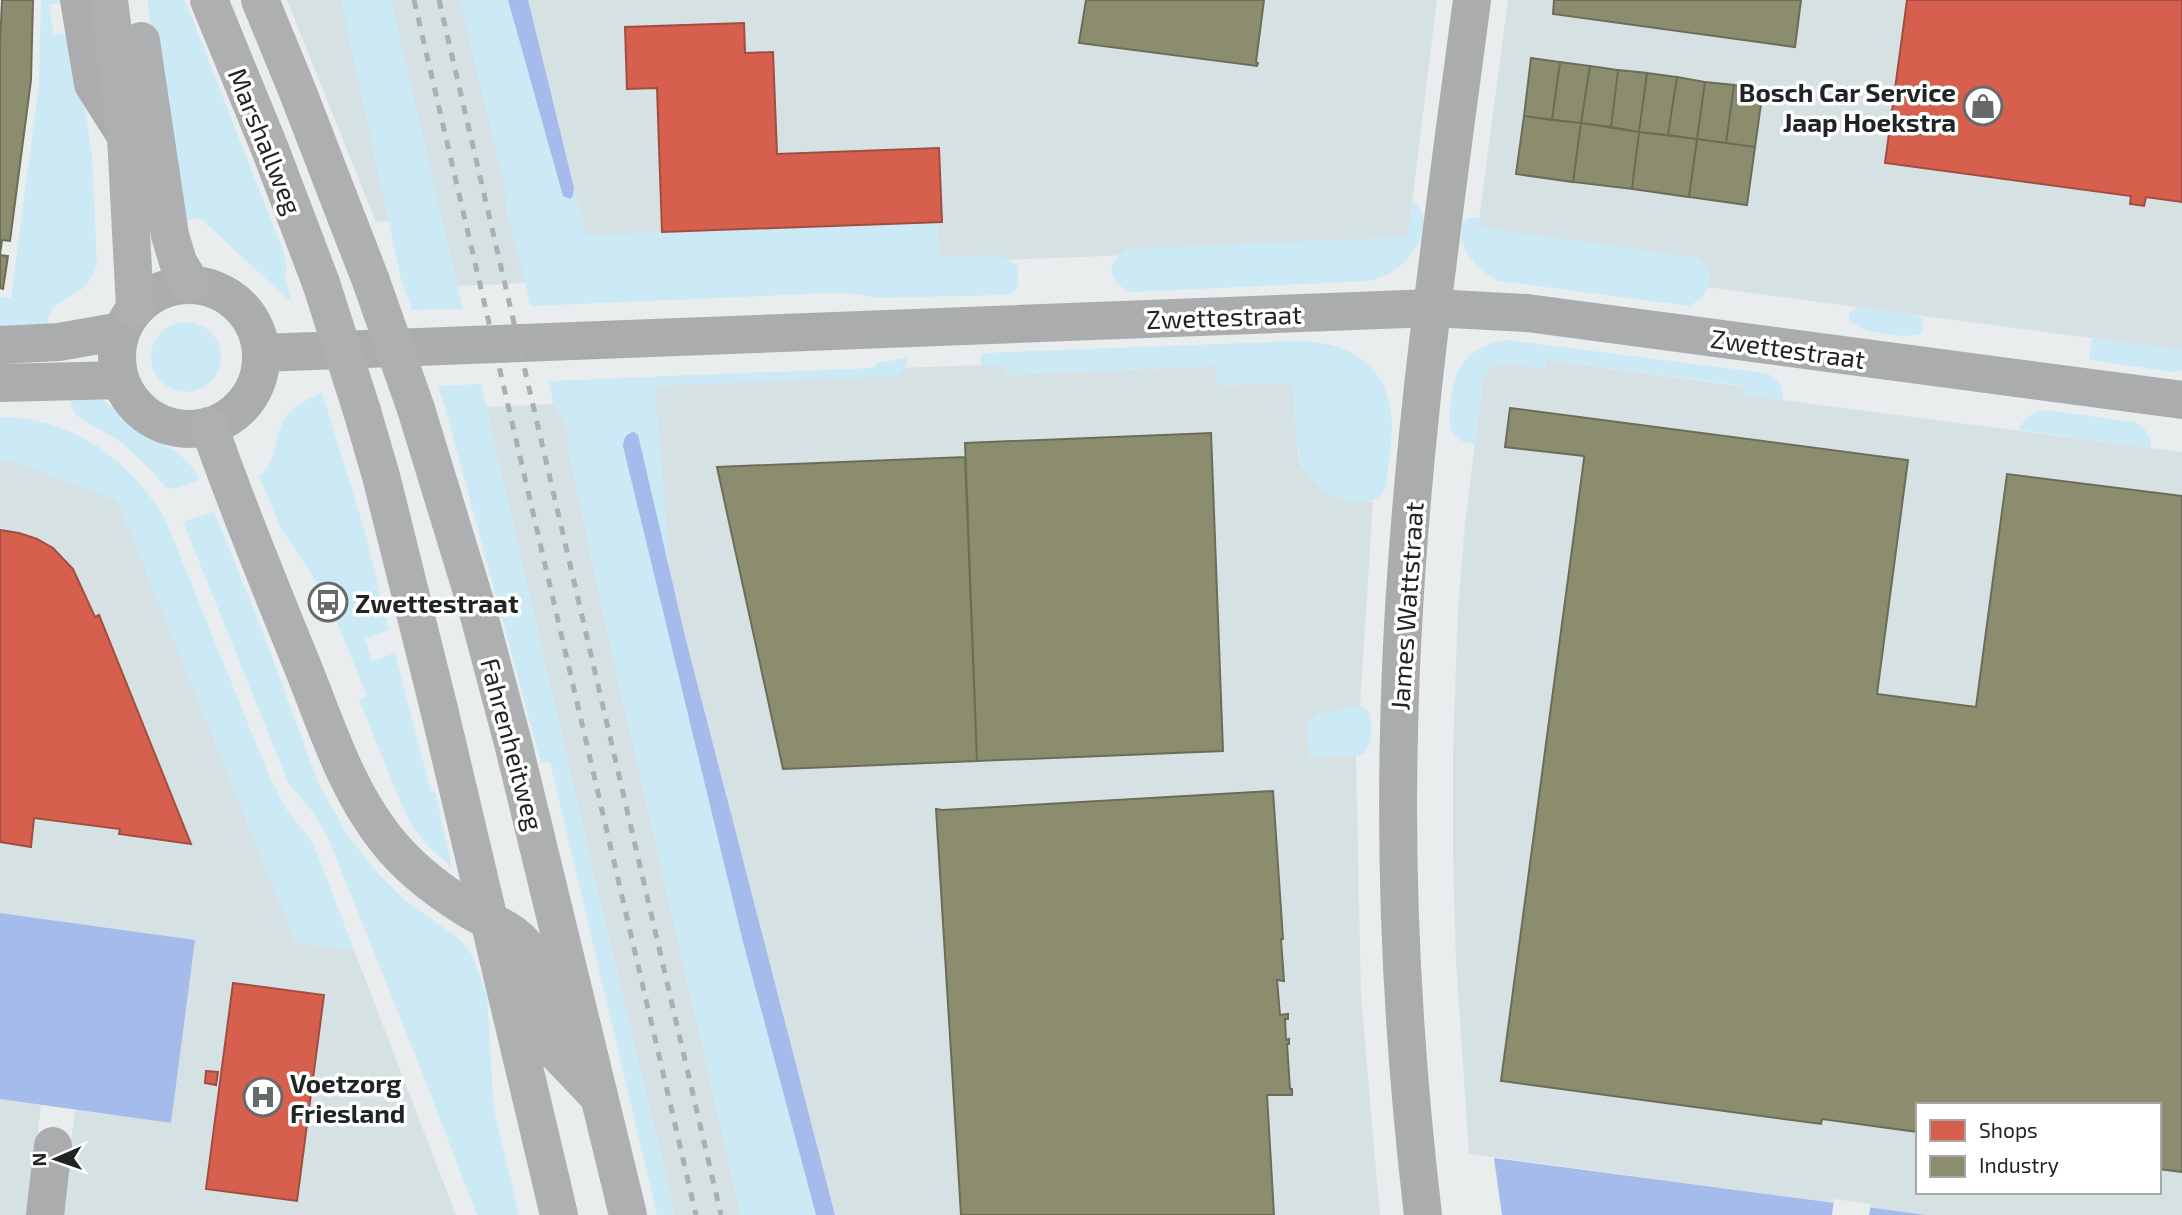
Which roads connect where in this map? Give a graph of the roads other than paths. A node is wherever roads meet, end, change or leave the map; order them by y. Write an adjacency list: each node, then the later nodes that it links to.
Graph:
1 (79, 0): 7 (street)
2 (109, 0): 7 (main road)
3 (134, 0): 9 (main road)
4 (209, 0): 18 (main road, Marshallweg, bridge)
5 (260, 0): 8 (main road, Marshallweg)
6 (1472, 0): 10 (street, James Wattstraat)
7 (126, 136): 11 (main road)
8 (371, 281): 19 (main road, Fahrenheitweg, bridge)
9 (191, 284): 11 (street); 13 (street)
10 (1432, 308): 13 (street, Zwettestraat); 16 (street, Zwettestraat); 24 (street, James Wattstraat)
11 (128, 319): 12 (street); 14 (street)
12 (0, 345)
13 (261, 353): 17 (street)
14 (120, 380): 15 (street); 17 (street)
15 (0, 383)
16 (2182, 400)
17 (209, 426): 18 (main road)
18 (490, 920): 19 (main road); 22 (main road)
19 (600, 1098): 23 (main road, Fahrenheitweg)
20 (53, 1146): 21 (street)
21 (45, 1215)
22 (559, 1215)
23 (628, 1215)
24 (1423, 1215)

